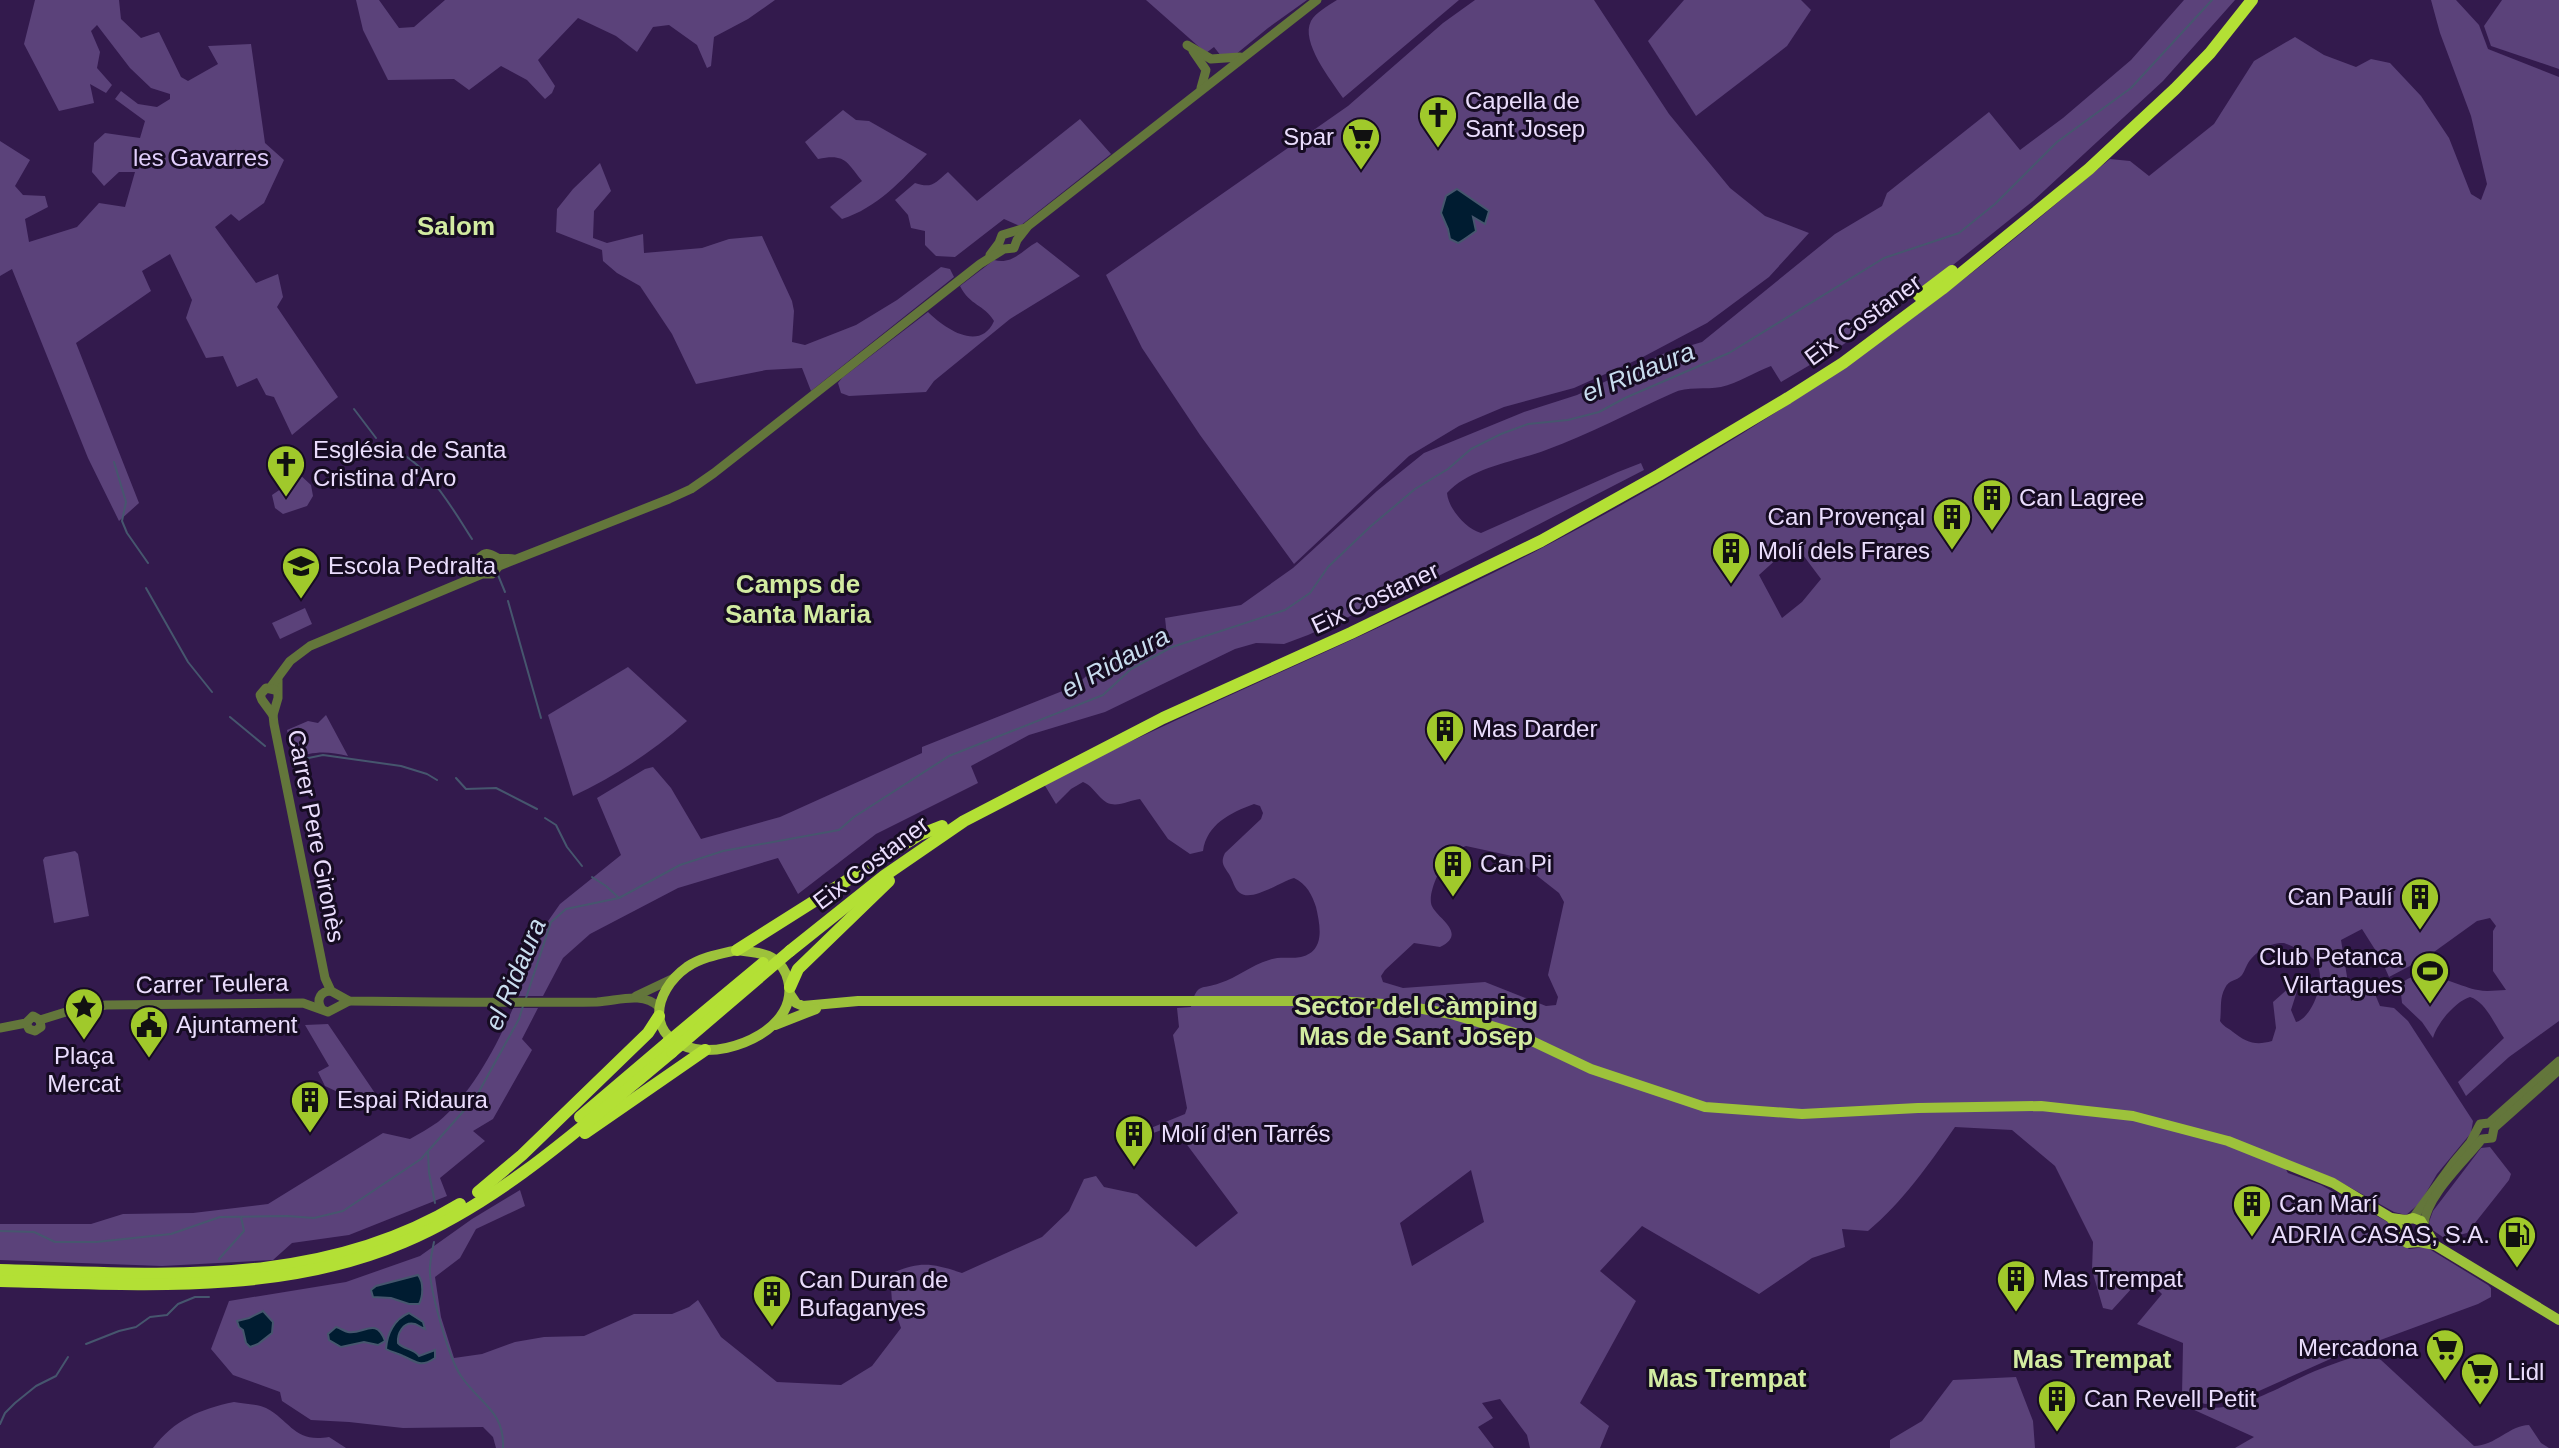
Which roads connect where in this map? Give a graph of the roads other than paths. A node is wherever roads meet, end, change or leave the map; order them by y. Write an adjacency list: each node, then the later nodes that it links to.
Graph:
1 (1317, 0): 4 (street)
2 (2244, 0): 13 (highway, Eix Costaner)
3 (2252, 0): 13 (highway, Eix Costaner)
4 (1245, 55): 5 (street); 7 (street)
5 (1212, 59): 6 (street); 7 (street)
6 (1206, 71): 7 (street); 8 (street)
7 (1218, 75): 8 (street)
8 (1200, 90): 9 (street)
9 (1014, 236): 10 (street); 10 (street)
10 (1002, 246): 11 (street)
11 (498, 562): 12 (street); 12 (street)
12 (480, 570): 17 (street, Carrer Pere Gironès)
13 (944, 829): 14 (highway); 16 (highway); 30 (highway, Eix Costaner, bridge)
14 (737, 950): 15 (main road); 16 (main road)
15 (676, 977): 18 (street); 22 (main road)
16 (790, 991): 20 (main road); 23 (main road)
17 (330, 996): 18 (street); 19 (street, Carrer Teulera); 21 (street, Carrer Pere Gironès); 21 (street)
18 (628, 999): 22 (street)
19 (303, 1003): 21 (street, Carrer Teulera); 24 (street, Carrer Teulera)
20 (840, 1003): 23 (main road); 31 (main road)
21 (321, 1008)
22 (659, 1011): 25 (main road); 30 (highway)
23 (770, 1027): 25 (main road)
24 (0, 1028)
25 (705, 1050): 30 (highway)
26 (2559, 1061): 28 (street)
27 (2559, 1070): 28 (street)
28 (2491, 1125): 29 (street); 29 (street)
29 (2479, 1136): 31 (street); 32 (street)
30 (483, 1194): 34 (highway)
31 (2406, 1222): 32 (main road); 32 (main road)
32 (2423, 1233): 36 (main road)
33 (0, 1270): 34 (highway)
34 (68, 1277): 35 (highway)
35 (0, 1281)
36 (2557, 1321)

